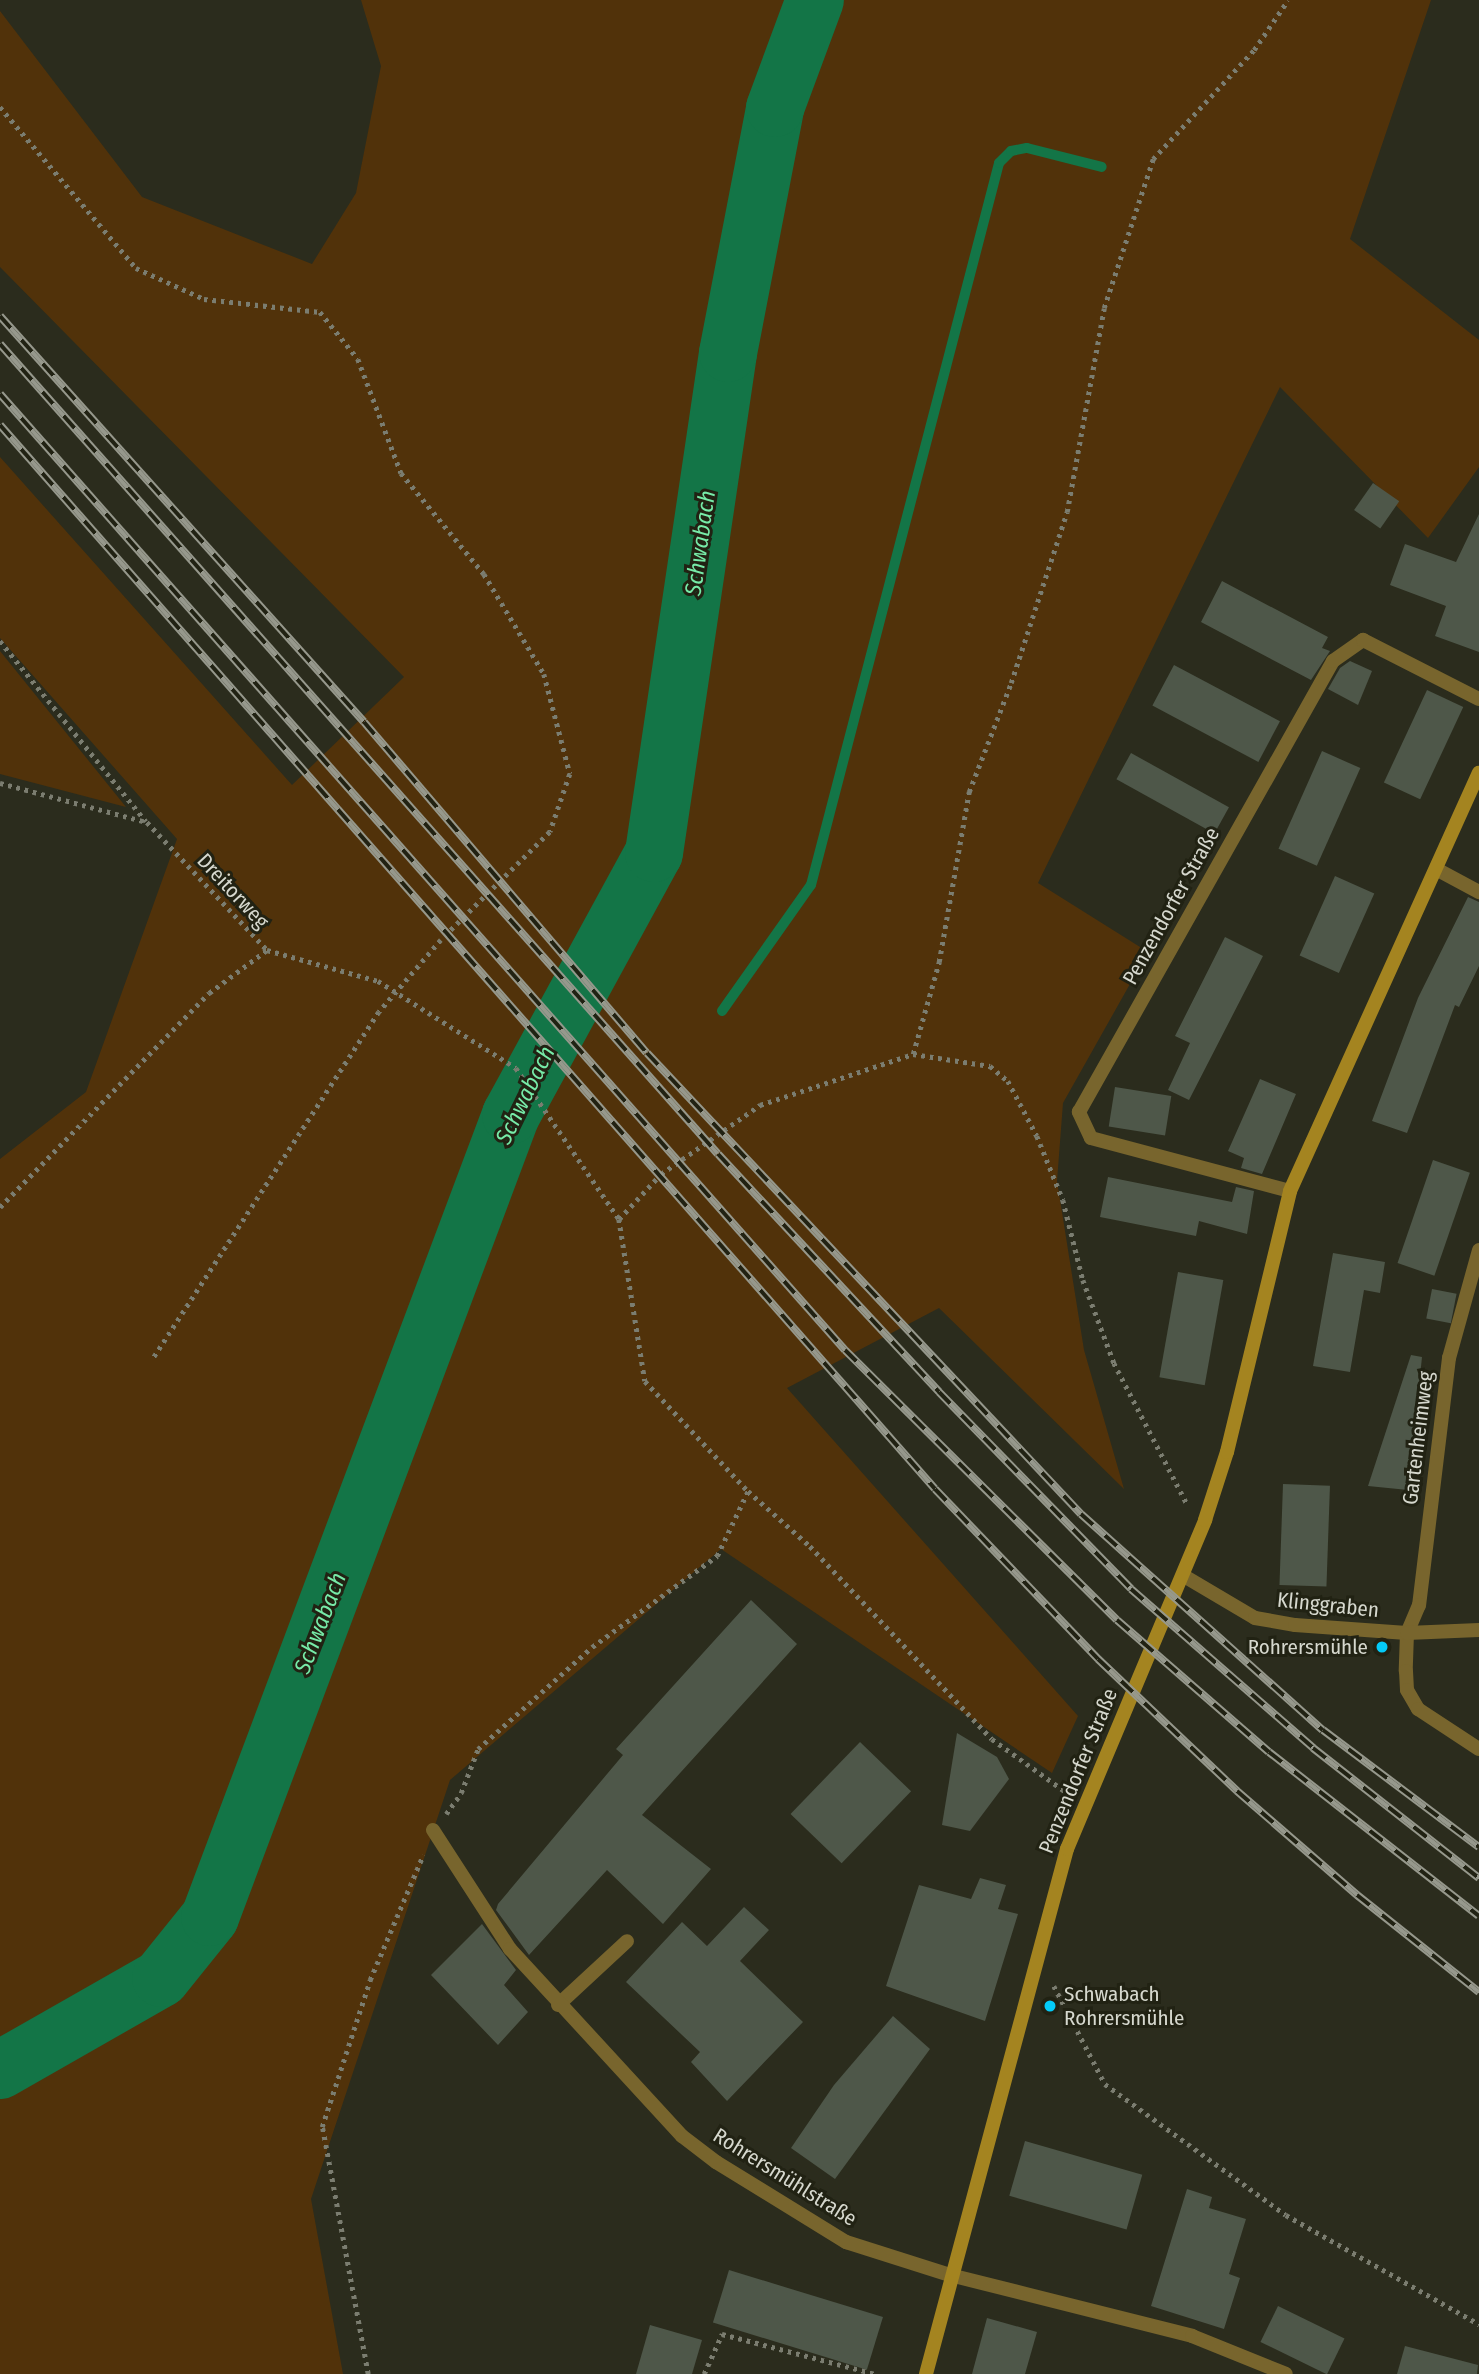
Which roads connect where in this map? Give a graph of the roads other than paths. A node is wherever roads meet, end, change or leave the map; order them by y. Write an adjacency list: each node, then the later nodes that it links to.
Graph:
1 (1479, 699): 5 (street, Penzendorfer Straße)
2 (1479, 773): 3 (main road, Penzendorfer Straße)
3 (1438, 870): 4 (street); 5 (main road, Penzendorfer Straße)
4 (1479, 892)
5 (1290, 1191): 7 (main road, Penzendorfer Straße)
6 (1479, 1250): 9 (street, Gartenheimweg)
7 (1184, 1576): 9 (street, Klinggraben); 14 (main road, Penzendorfer Straße)
8 (1479, 1630): 9 (street, Klinggraben)
9 (1407, 1633): 10 (street)
10 (1479, 1749)
11 (433, 1830): 13 (street, Rohrersmühlstraße)
12 (627, 1941): 13 (street)
13 (558, 2005): 14 (street, Rohrersmühlstraße)
14 (950, 2275): 15 (main road, Penzendorfer Straße); 16 (street, Rohrersmühlstraße)
15 (926, 2374)
16 (1286, 2374)

